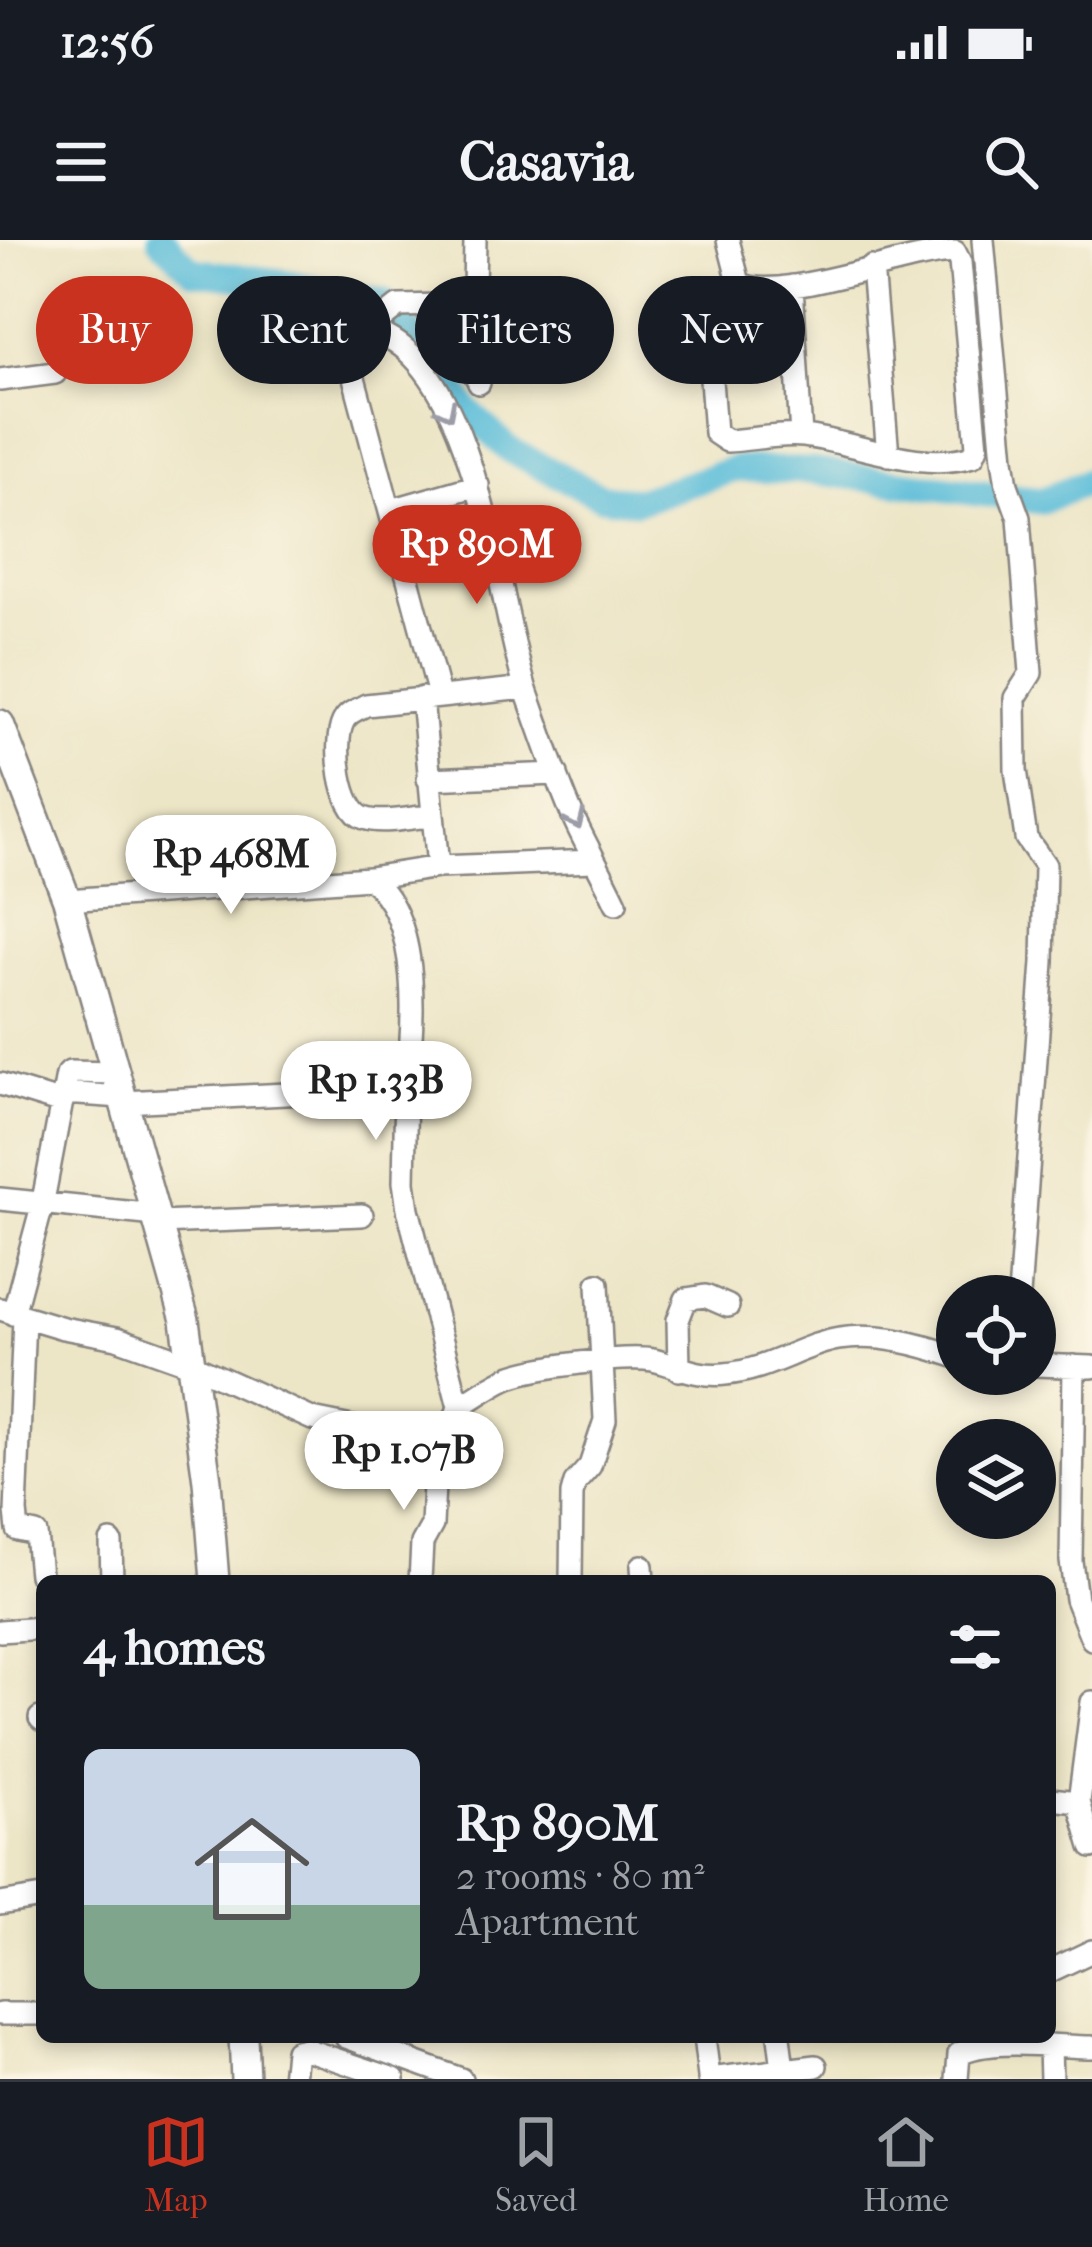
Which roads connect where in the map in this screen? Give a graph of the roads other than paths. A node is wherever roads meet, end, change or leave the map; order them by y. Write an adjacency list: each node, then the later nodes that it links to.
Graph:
1 (476, 240): 5 (street)
2 (728, 240): 6 (street)
3 (983, 240): 37 (street)
4 (872, 267): 7 (street); 15 (street); 15 (street)
5 (475, 276)
6 (738, 276)
7 (805, 283)
8 (391, 338): 16 (street, one-way to 16)
9 (36, 375): 10 (street)
10 (0, 380)
11 (354, 384): 17 (street)
12 (711, 384): 14 (street)
13 (798, 384): 14 (street)
14 (801, 436): 15 (street)
15 (888, 455)
16 (478, 485): 17 (street); 18 (street)
17 (391, 510): 19 (street)
18 (525, 688): 19 (street); 21 (street)
19 (431, 697): 22 (street); 23 (street)
20 (0, 724): 27 (main road)
21 (557, 774): 22 (street); 24 (street, one-way to 24)
22 (428, 779): 23 (street)
23 (431, 816): 25 (street)
24 (595, 861): 25 (street); 28 (street)
25 (438, 867): 26 (street)
26 (385, 874): 27 (street); 30 (street)
27 (67, 901): 31 (main road)
28 (616, 903)
29 (0, 1084): 32 (street)
30 (406, 1088): 31 (street); 46 (street)
31 (120, 1091): 32 (street); 36 (main road)
32 (63, 1098): 34 (street)
33 (0, 1199): 34 (street)
34 (42, 1206): 36 (street); 40 (street)
35 (362, 1215): 36 (street)
36 (157, 1219): 43 (main road)
37 (1021, 1275)
38 (598, 1285): 42 (street)
39 (728, 1306): 45 (street)
40 (12, 1314): 43 (street); 49 (street)
41 (936, 1351): 45 (street)
42 (604, 1362): 45 (street); 46 (street); 53 (street)
43 (193, 1365): 47 (street); 51 (main road)
44 (1083, 1367): 56 (street)
45 (680, 1370)
46 (459, 1407): 47 (street)
47 (436, 1444): 52 (street)
48 (111, 1542): 50 (street)
49 (40, 1575)
50 (112, 1575)
51 (214, 1575)
52 (420, 1575)
53 (571, 1575)
54 (36, 1628): 55 (street)
55 (0, 1631)
56 (1092, 1639)
57 (1092, 1702): 59 (street)
58 (1056, 1800): 59 (street)
59 (1079, 1802): 60 (street)
60 (1092, 1847)
61 (36, 1899): 62 (street)
62 (0, 1904)
63 (1092, 1951): 64 (street)
64 (1056, 1968)
65 (0, 2014): 66 (street)
66 (36, 2014)
67 (243, 2043): 78 (main road)
68 (419, 2043): 74 (street)
69 (705, 2043): 77 (street)
70 (780, 2043): 76 (street)
71 (353, 2047): 74 (street); 79 (street); 80 (street)
72 (1050, 2047): 73 (street); 82 (street); 83 (street)
73 (1092, 2048)
74 (416, 2061): 81 (street)
75 (816, 2066): 76 (street)
76 (782, 2069): 77 (street)
77 (709, 2078)
78 (245, 2079)
79 (293, 2079)
80 (394, 2079)
81 (461, 2079)
82 (957, 2079)
83 (1051, 2079)

